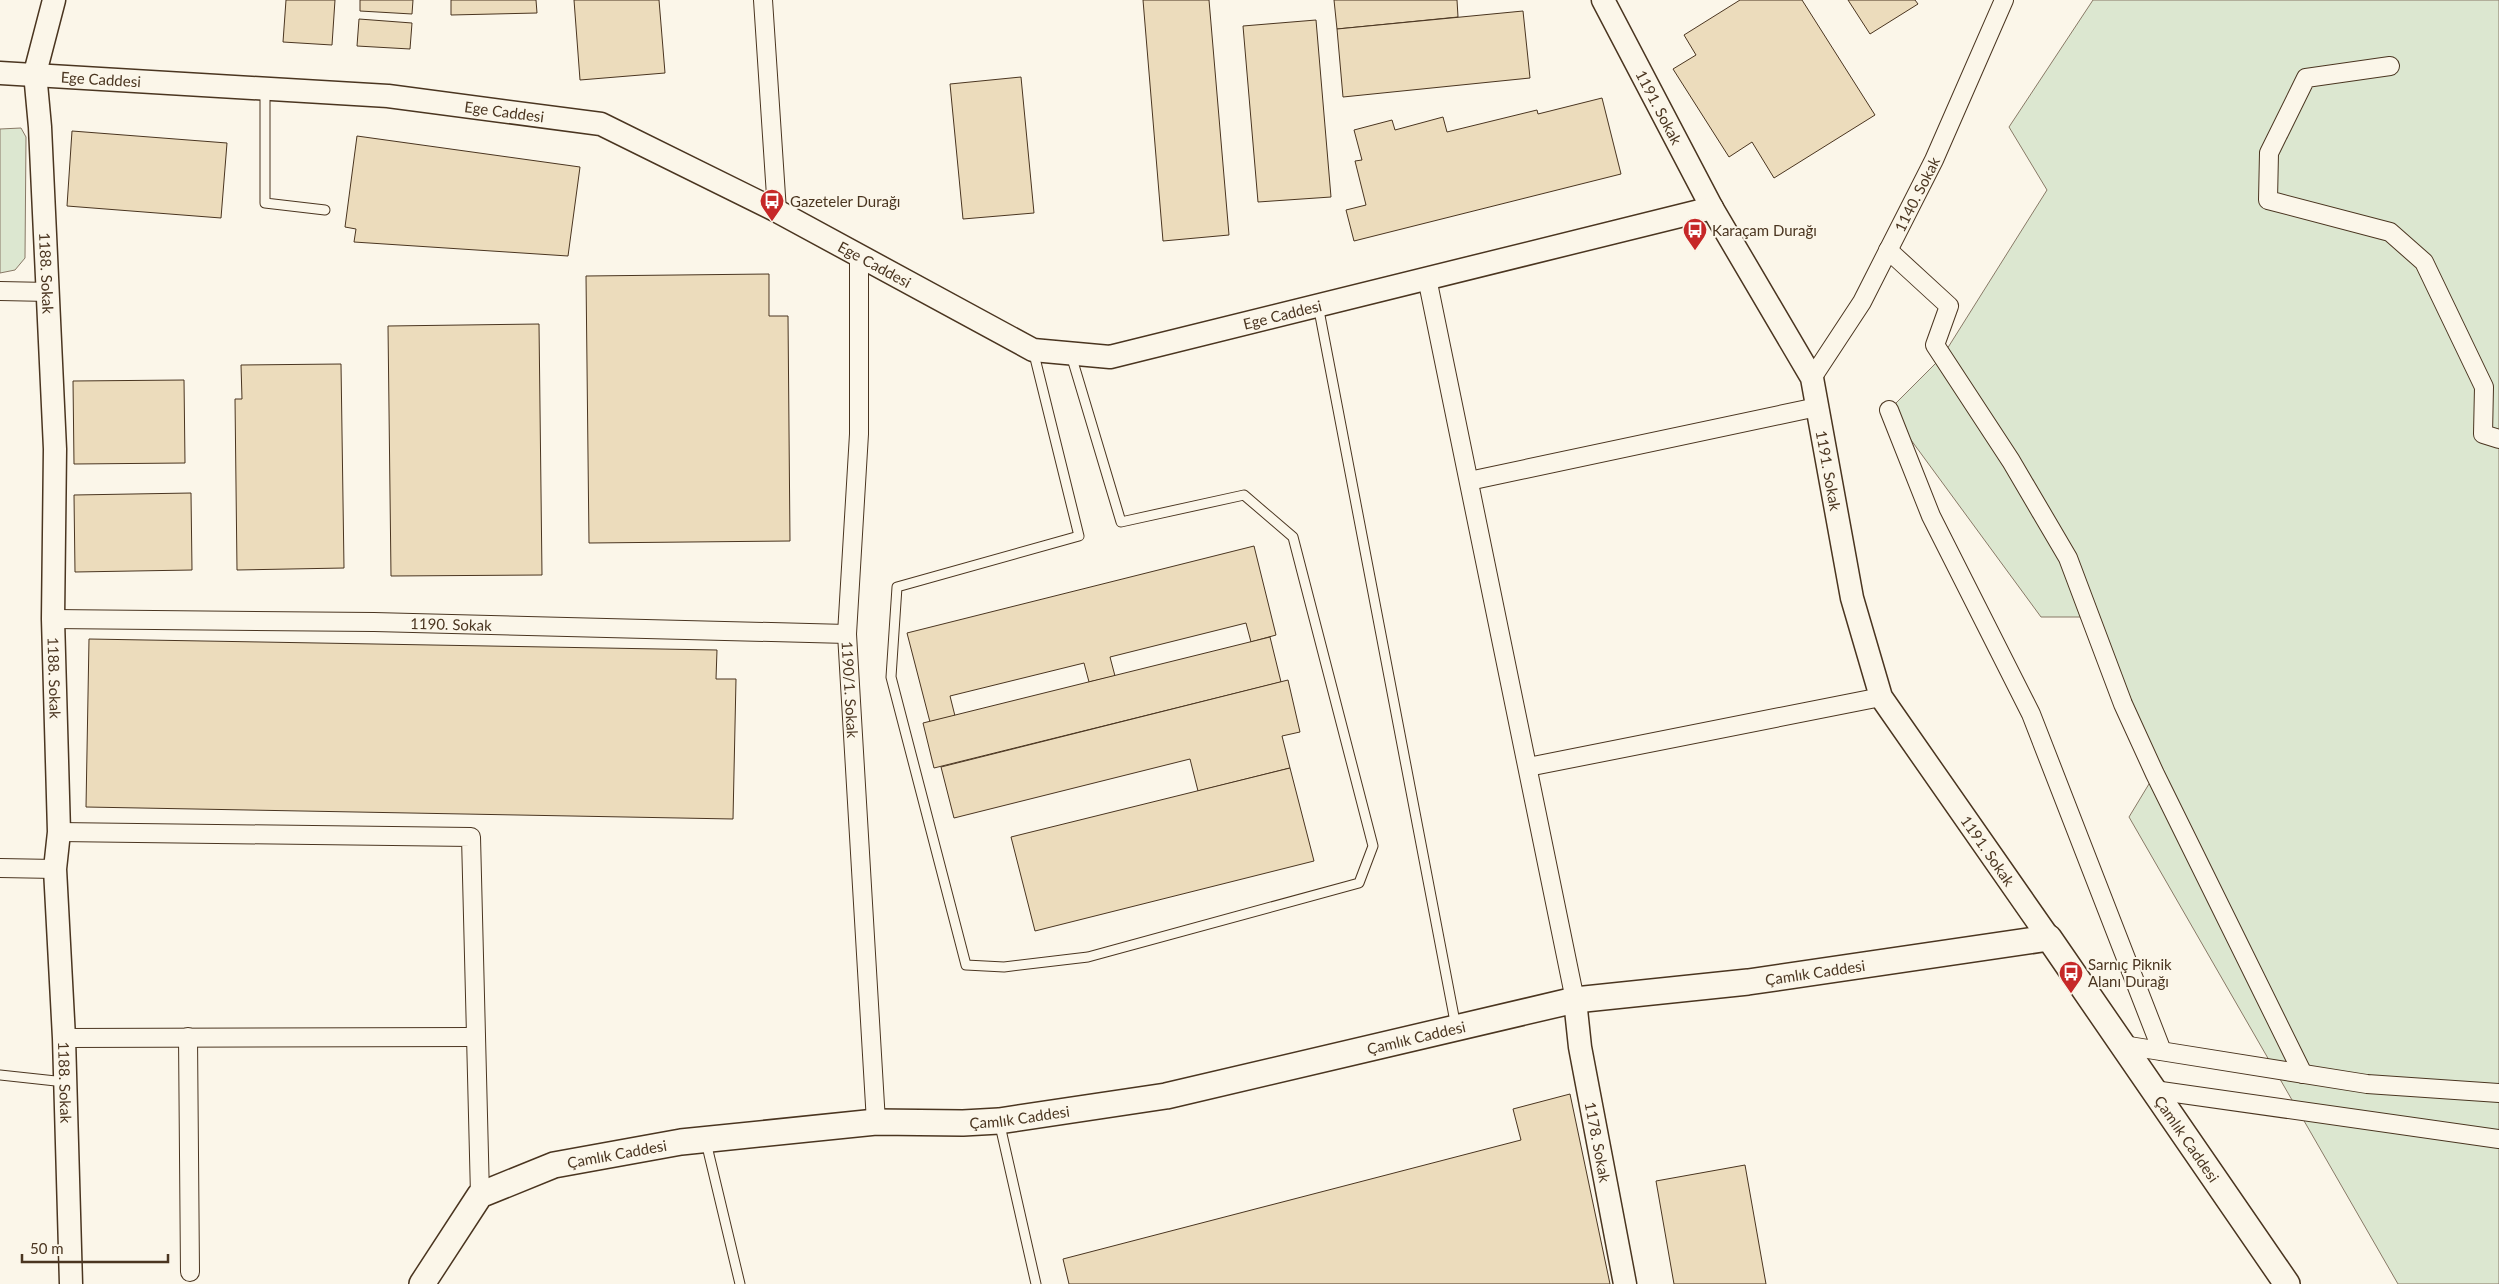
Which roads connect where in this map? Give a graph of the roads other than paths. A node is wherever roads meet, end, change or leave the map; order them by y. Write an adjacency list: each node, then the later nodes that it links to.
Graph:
1 (54, 0): 7 (street, 1188. Sokak)
2 (763, 0): 12 (street)
3 (1603, 0): 10 (street, 1191. Sokak)
4 (2004, 0): 13 (street, 1140. Sokak)
5 (2390, 66): 24 (street)
6 (0, 72): 7 (street, Ege Caddesi)
7 (35, 73): 8 (street); 9 (street, Ege Caddesi); 17 (street, 1188. Sokak)
8 (0, 88)
9 (265, 88): 11 (lane); 12 (street, Ege Caddesi)
10 (1712, 208): 15 (street, Ege Caddesi); 21 (street, 1191. Sokak)
11 (325, 210)
12 (777, 211): 14 (street, Ege Caddesi)
13 (1888, 250): 21 (street, 1140. Sokak); 41 (street)
14 (859, 256): 19 (street, Ege Caddesi); 27 (street, 1190/1. Sokak)
15 (1427, 278): 18 (street, Ege Caddesi); 25 (street)
16 (0, 291): 17 (street)
17 (48, 292): 26 (street, 1188. Sokak)
18 (1318, 305): 20 (street, Ege Caddesi); 35 (lane)
19 (1033, 350): 20 (street, Ege Caddesi); 20 (lane)
20 (1071, 352)
21 (1812, 378): 22 (street, 1191. Sokak)
22 (1817, 407): 25 (street); 28 (street, 1191. Sokak)
23 (1889, 410): 40 (street)
24 (2499, 439)
25 (1469, 481): 29 (street)
26 (53, 618): 27 (street, 1190. Sokak); 30 (street, 1188. Sokak)
27 (847, 634): 47 (street, 1190/1. Sokak)
28 (1881, 697): 29 (street); 33 (street, 1191. Sokak)
29 (1528, 767): 34 (street)
30 (59, 832): 32 (street, 1188. Sokak); 38 (street)
31 (0, 868): 32 (street)
32 (55, 869): 36 (street, 1188. Sokak)
33 (2049, 938): 34 (main road, Çamlık Caddesi); 39 (main road, Çamlık Caddesi)
34 (1575, 1000): 35 (main road, Çamlık Caddesi); 56 (street, 1178. Sokak)
35 (1456, 1028): 46 (main road, Çamlık Caddesi)
36 (64, 1038): 37 (street); 43 (street, 1188. Sokak)
37 (188, 1038): 38 (street); 51 (street)
38 (476, 1038): 50 (street)
39 (2123, 1045): 40 (street); 44 (main road, Çamlık Caddesi)
40 (2162, 1052): 41 (street)
41 (2303, 1074): 45 (street)
42 (0, 1075): 43 (lane)
43 (65, 1082): 52 (street, 1188. Sokak)
44 (2154, 1090): 49 (street); 57 (main road, Çamlık Caddesi)
45 (2499, 1093)
46 (999, 1121): 47 (main road, Çamlık Caddesi); 55 (lane)
47 (876, 1122): 48 (main road, Çamlık Caddesi)
48 (705, 1139): 50 (main road, Çamlık Caddesi); 54 (lane)
49 (2499, 1139)
50 (480, 1195): 53 (main road)
51 (190, 1272)
52 (71, 1284)
53 (422, 1284)
54 (740, 1284)
55 (1036, 1284)
56 (1625, 1284)
57 (2287, 1284)

